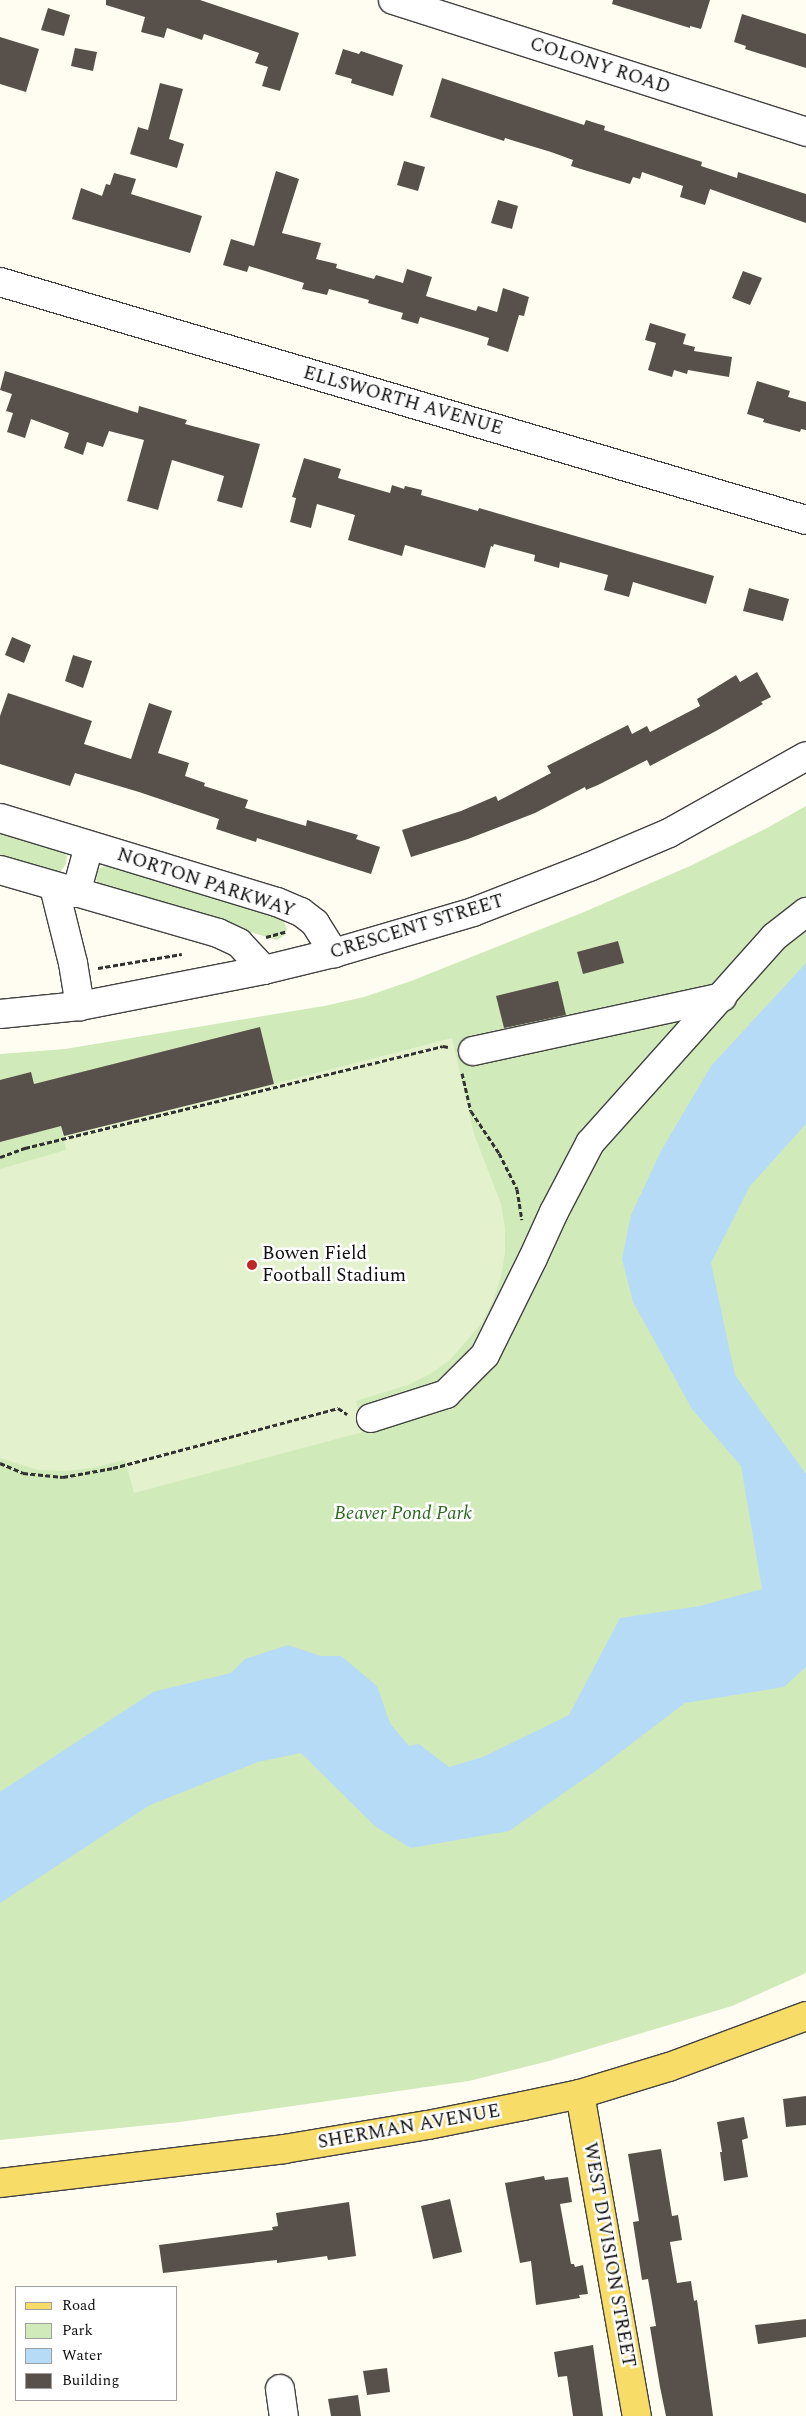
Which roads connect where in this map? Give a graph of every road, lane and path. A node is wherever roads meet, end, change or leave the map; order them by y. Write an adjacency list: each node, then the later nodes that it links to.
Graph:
1 (394, 0): 2 (street, COLONY ROAD)
2 (806, 132)
3 (0, 282): 4 (street, ELLSWORTH AVENUE)
4 (806, 520)
5 (806, 756): 13 (street, CRESCENT STREET)
6 (0, 818): 7 (street, NORTON PARKWAY)
7 (90, 846): 9 (street); 13 (street, NORTON PARKWAY)
8 (0, 870): 9 (street)
9 (65, 890): 16 (street); 18 (street)
10 (806, 912): 17 (street)
11 (286, 932): 12 (path)
12 (266, 937)
13 (334, 953): 16 (street, CRESCENT STREET)
14 (182, 954): 15 (path)
15 (95, 969)
16 (264, 970): 18 (street, CRESCENT STREET)
17 (722, 997): 20 (street); 22 (street)
18 (80, 1006): 19 (street, CRESCENT STREET)
19 (0, 1014)
20 (465, 1050): 21 (path); 22 (path)
21 (0, 1157)
22 (533, 1258): 23 (street)
23 (371, 1418): 24 (path)
24 (0, 1463)
25 (806, 2016): 26 (main road, SHERMAN AVENUE)
26 (580, 2094): 27 (main road, SHERMAN AVENUE); 30 (main road, WEST DIVISION STREET)
27 (0, 2183)
28 (280, 2389): 29 (street)
29 (284, 2416)
30 (638, 2416)

